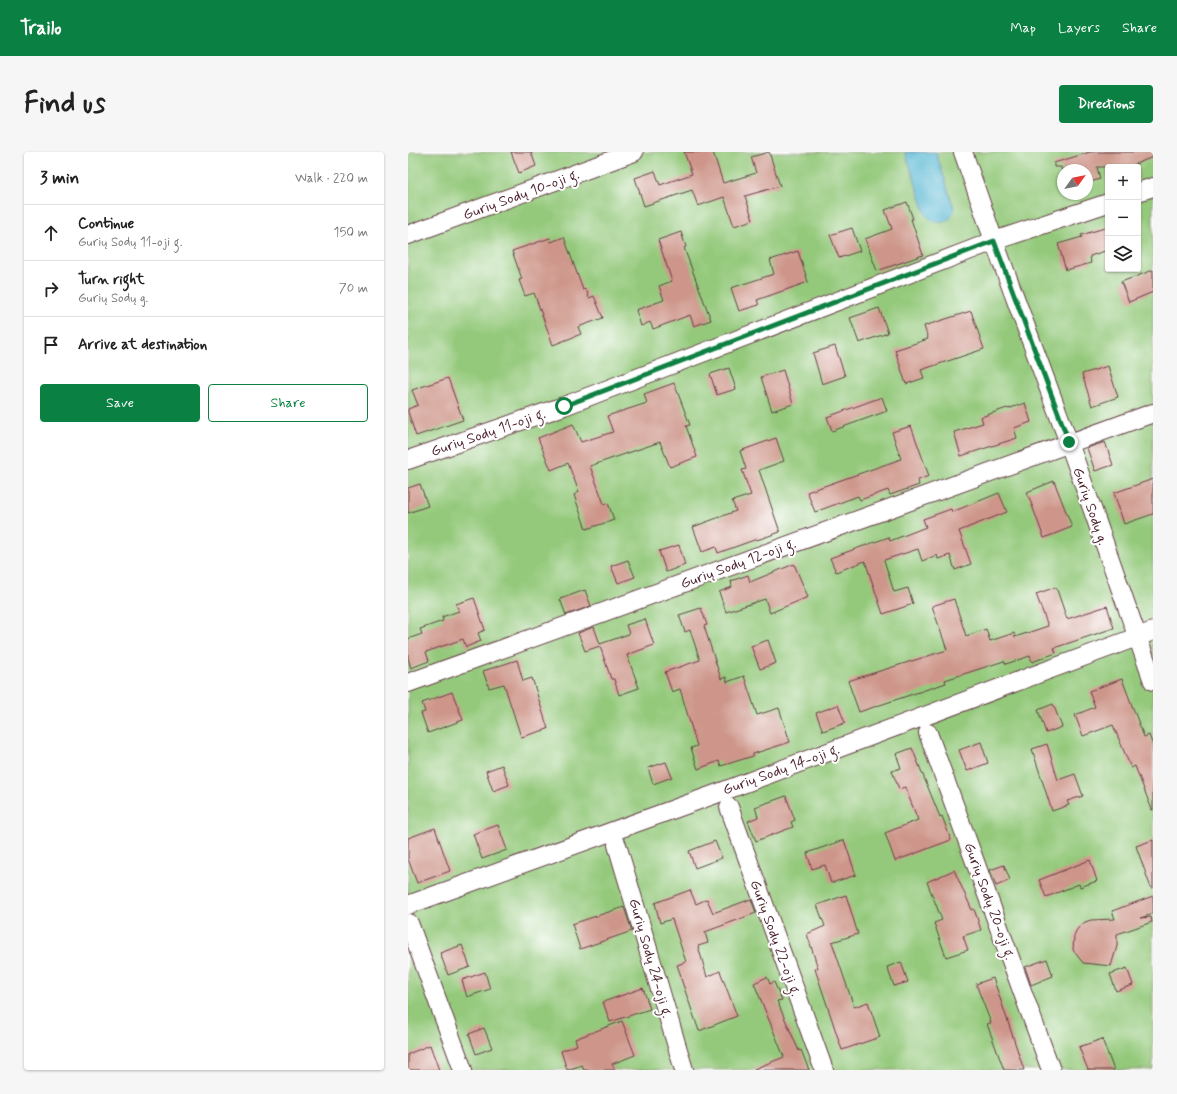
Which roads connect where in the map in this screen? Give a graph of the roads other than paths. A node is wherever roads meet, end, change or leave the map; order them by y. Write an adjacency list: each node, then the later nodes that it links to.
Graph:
1 (634, 152): 6 (street, Gurių Sodų 10-oji g.)
2 (963, 152): 7 (street, Gurių Sodų g.)
3 (1153, 187): 4 (street)
4 (1141, 191)
5 (1105, 203): 7 (street, Gurių Sodų 11-oji g.)
6 (408, 235)
7 (994, 241): 9 (street, Gurių Sodų g.); 10 (street, Gurių Sodų 11-oji g.)
8 (1153, 412): 9 (street, Gurių Sodų 12-oji g.)
9 (1069, 442): 11 (street, Gurių Sodų g.); 13 (street, Gurių Sodų 12-oji g.)
10 (408, 460)
11 (1145, 634): 12 (street, Gurių Sodų g.); 17 (street, Gurių Sodų 14-oji g.)
12 (1153, 681)
13 (408, 683)
14 (928, 732): 22 (street, Gurių Sodų 20-oji g.)
15 (729, 807): 21 (street, Gurių Sodų 22-oji g.)
16 (618, 845): 20 (street, Gurių Sodų 24-oji g.)
17 (408, 905)
18 (409, 922): 19 (street)
19 (463, 1070)
20 (684, 1070)
21 (824, 1070)
22 (1051, 1070)

